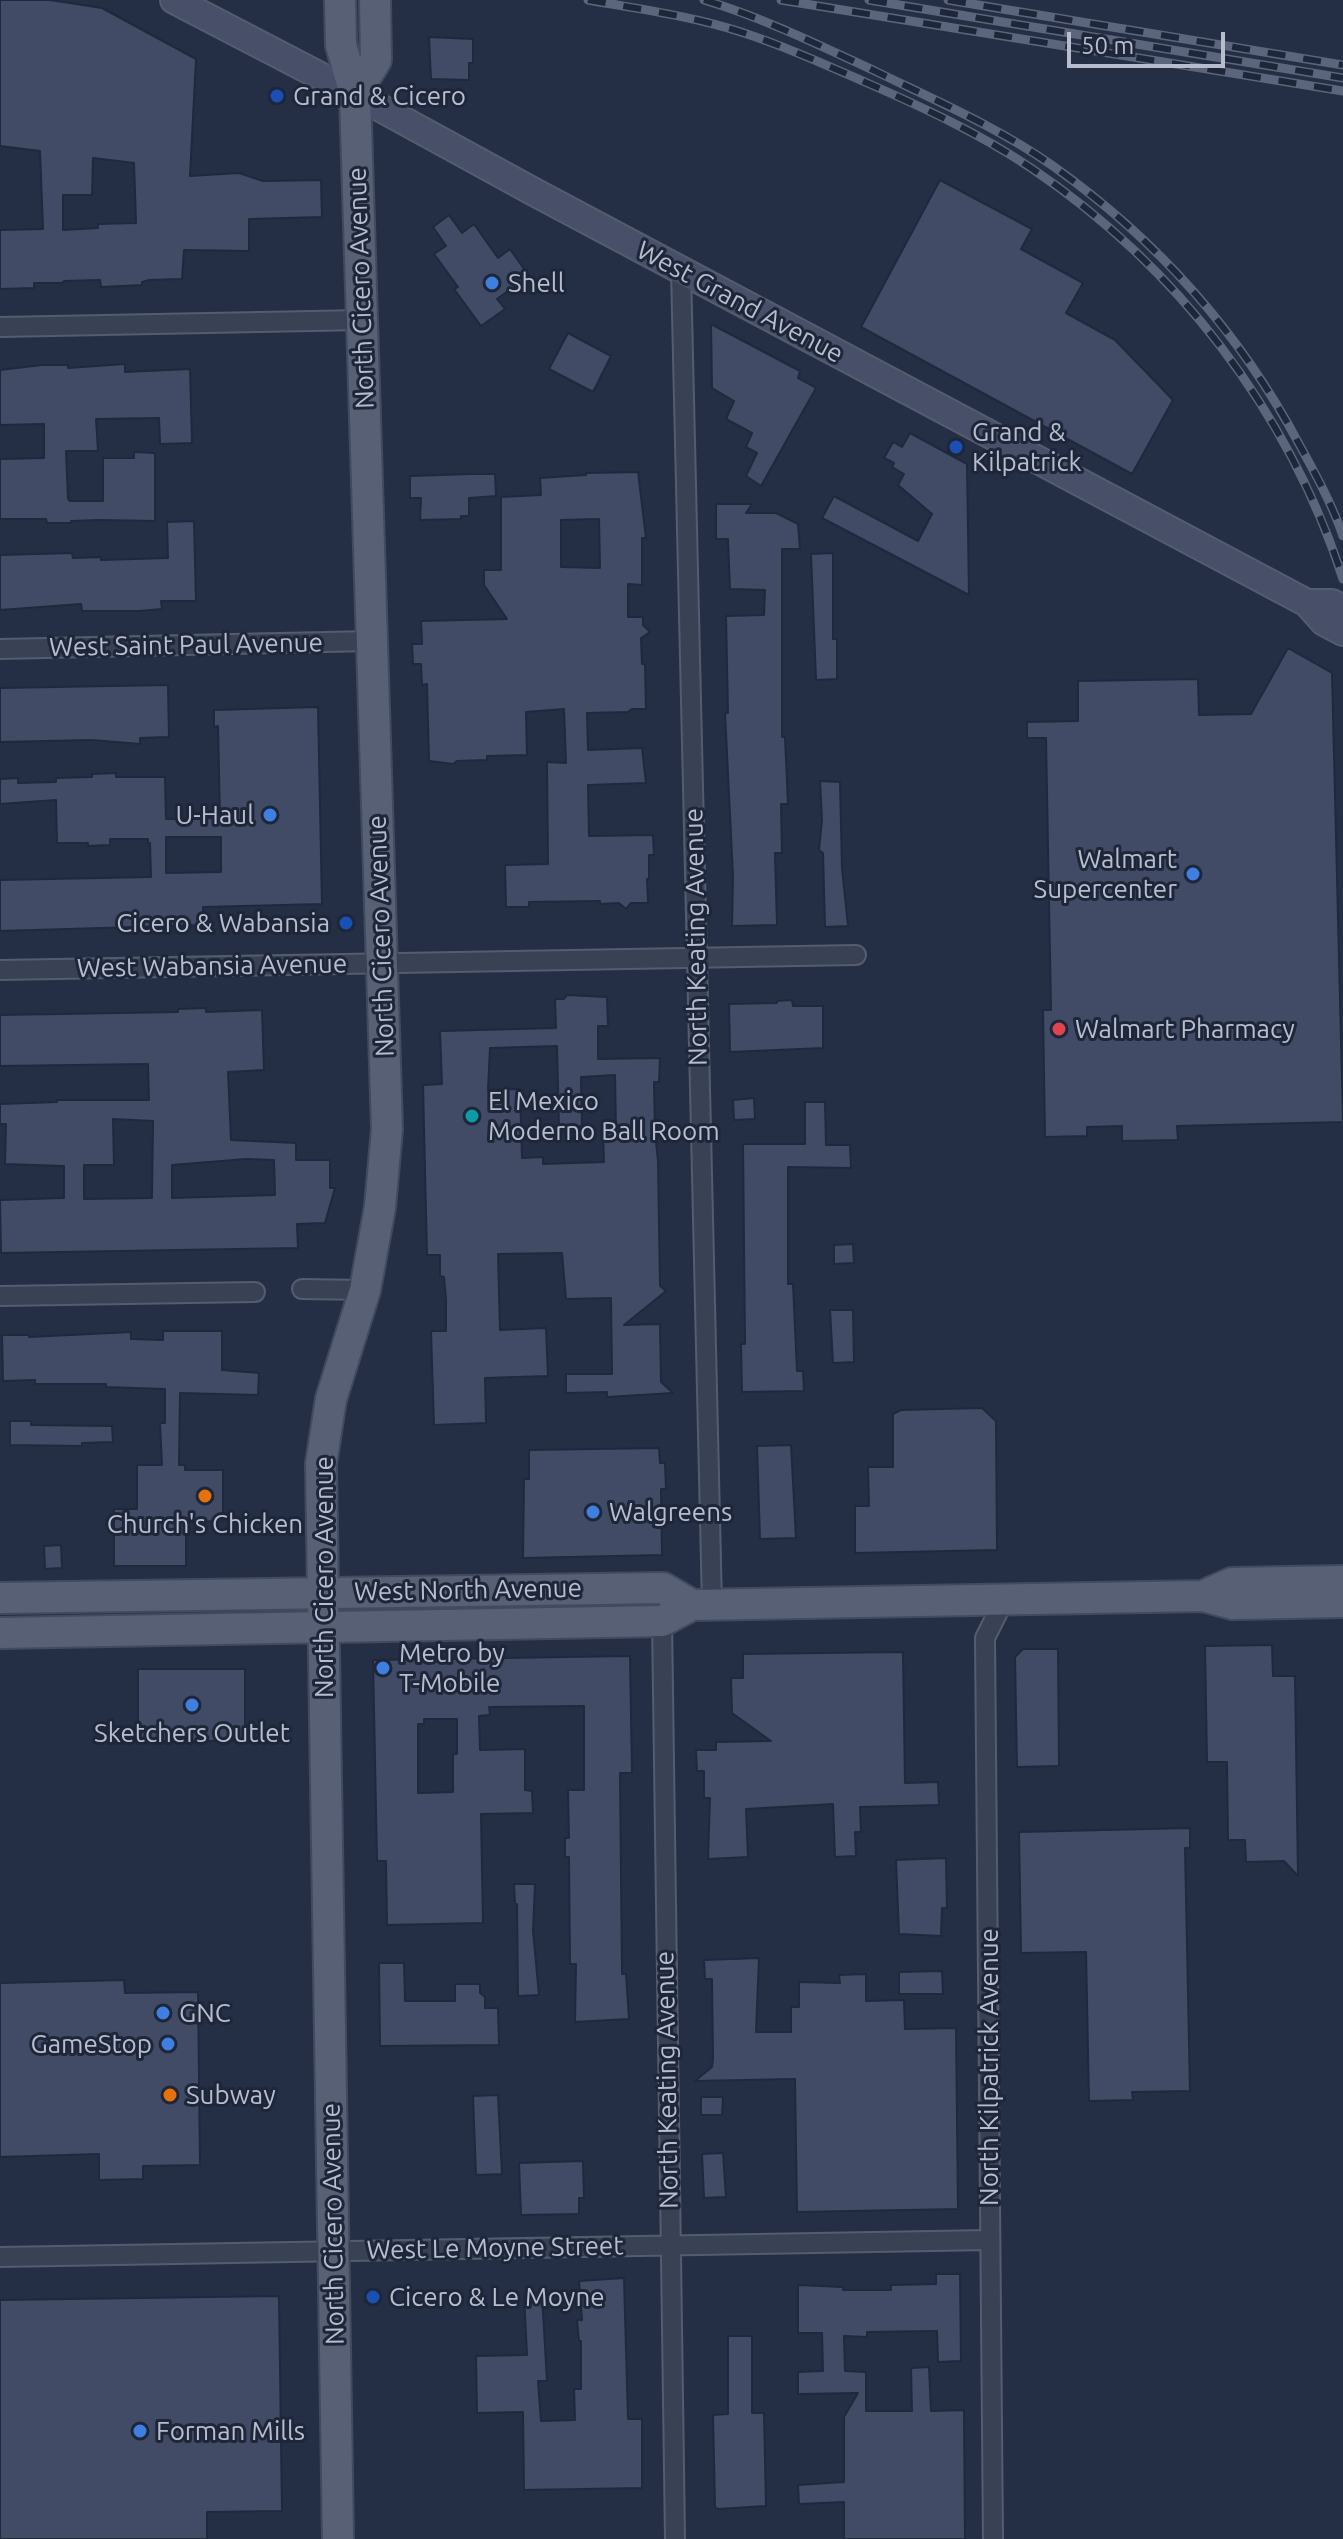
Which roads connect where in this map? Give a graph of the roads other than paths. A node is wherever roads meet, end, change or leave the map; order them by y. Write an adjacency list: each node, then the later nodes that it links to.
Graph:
1 (174, 0): 4 (main road, West Grand Avenue)
2 (340, 0): 4 (main road, North Cicero Avenue)
3 (375, 0): 4 (main road)
4 (355, 94): 5 (main road, West Grand Avenue); 6 (main road, North Cicero Avenue)
5 (681, 270): 8 (main road, West Grand Avenue); 14 (street, North Keating Avenue)
6 (363, 320): 7 (street); 11 (main road, North Cicero Avenue)
7 (0, 327)
8 (1307, 603): 9 (main road, West Grand Avenue); 10 (main road, West Grand Avenue)
9 (1343, 609)
10 (1343, 632)
11 (372, 641): 12 (street, West Saint Paul Avenue); 15 (main road, North Cicero Avenue)
12 (0, 649)
13 (856, 955): 14 (street, West Wabansia Avenue)
14 (696, 958): 15 (street, West Wabansia Avenue); 27 (street, North Keating Avenue)
15 (382, 963): 16 (street, West Wabansia Avenue); 18 (main road, North Cicero Avenue)
16 (0, 970)
17 (302, 1289): 18 (street)
18 (365, 1290): 22 (main road, North Cicero Avenue)
19 (255, 1292): 20 (street)
20 (0, 1296)
21 (1343, 1581): 23 (main road, West North Avenue)
22 (323, 1592): 24 (main road, West North Avenue); 27 (main road, West North Avenue); 29 (main road, North Cicero Avenue)
23 (1203, 1596): 25 (main road, West North Avenue); 26 (main road, West North Avenue)
24 (0, 1598)
25 (1004, 1600): 27 (main road, West North Avenue); 31 (street, North Kilpatrick Avenue)
26 (1343, 1602)
27 (702, 1605): 28 (main road, West North Avenue)
28 (662, 1621): 29 (main road, West North Avenue); 32 (street, North Keating Avenue)
29 (323, 1627): 30 (main road, West North Avenue); 33 (main road, North Cicero Avenue)
30 (0, 1633)
31 (990, 2240): 32 (street, West Le Moyne Street); 37 (street, North Kilpatrick Avenue)
32 (669, 2245): 33 (street, West Le Moyne Street); 36 (street, North Keating Avenue)
33 (333, 2251): 34 (street, West Le Moyne Street); 35 (main road, North Cicero Avenue)
34 (0, 2257)
35 (338, 2539)
36 (675, 2539)
37 (993, 2539)

